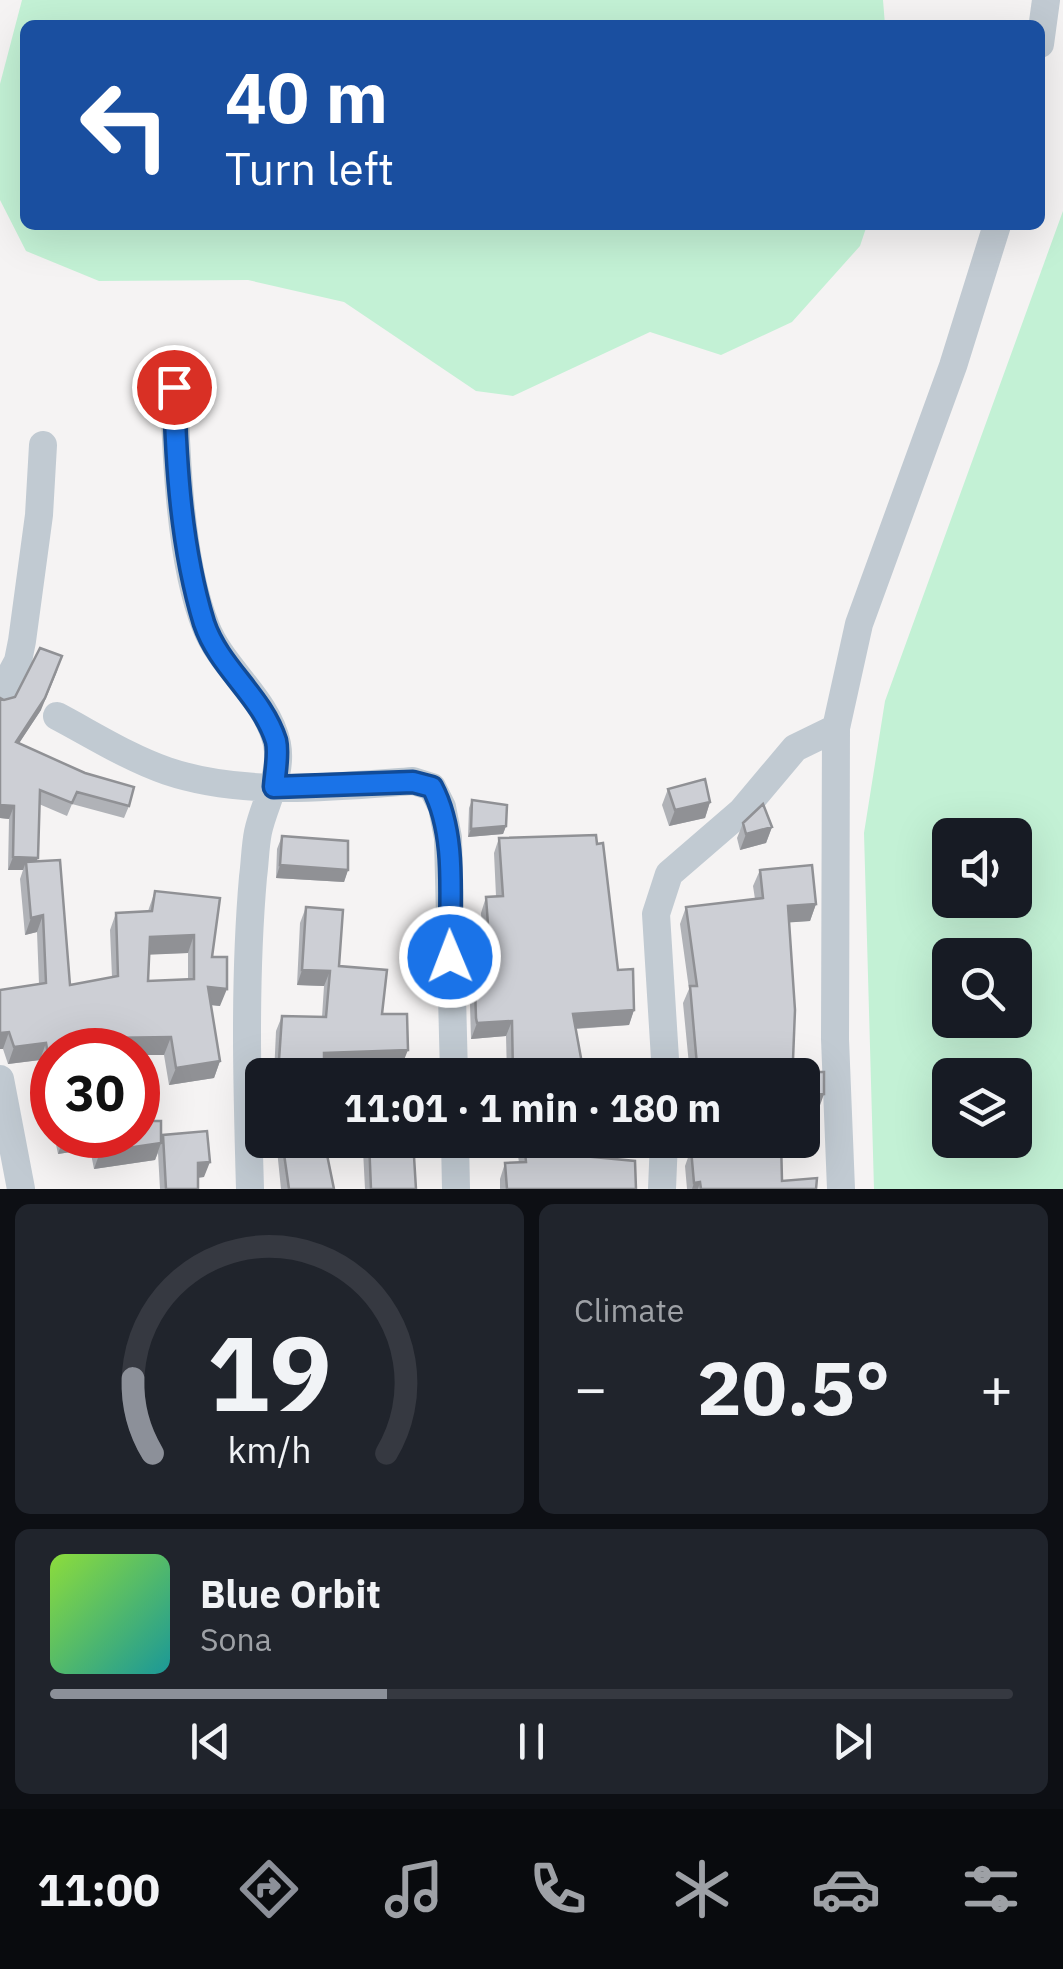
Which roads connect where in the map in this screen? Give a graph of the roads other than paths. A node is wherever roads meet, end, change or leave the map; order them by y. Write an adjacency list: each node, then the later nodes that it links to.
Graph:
1 (995, 230): 6 (street)
2 (174, 387): 7 (street)
3 (43, 445): 4 (street)
4 (0, 694)
5 (57, 716): 7 (street)
6 (836, 728): 9 (street); 17 (street)
7 (274, 787): 8 (street); 14 (street)
8 (454, 1058)
9 (665, 1058)
10 (0, 1080): 13 (street)
11 (455, 1158): 15 (street)
12 (663, 1158): 16 (street)
13 (21, 1189)
14 (250, 1189)
15 (456, 1189)
16 (662, 1189)
17 (841, 1189)

